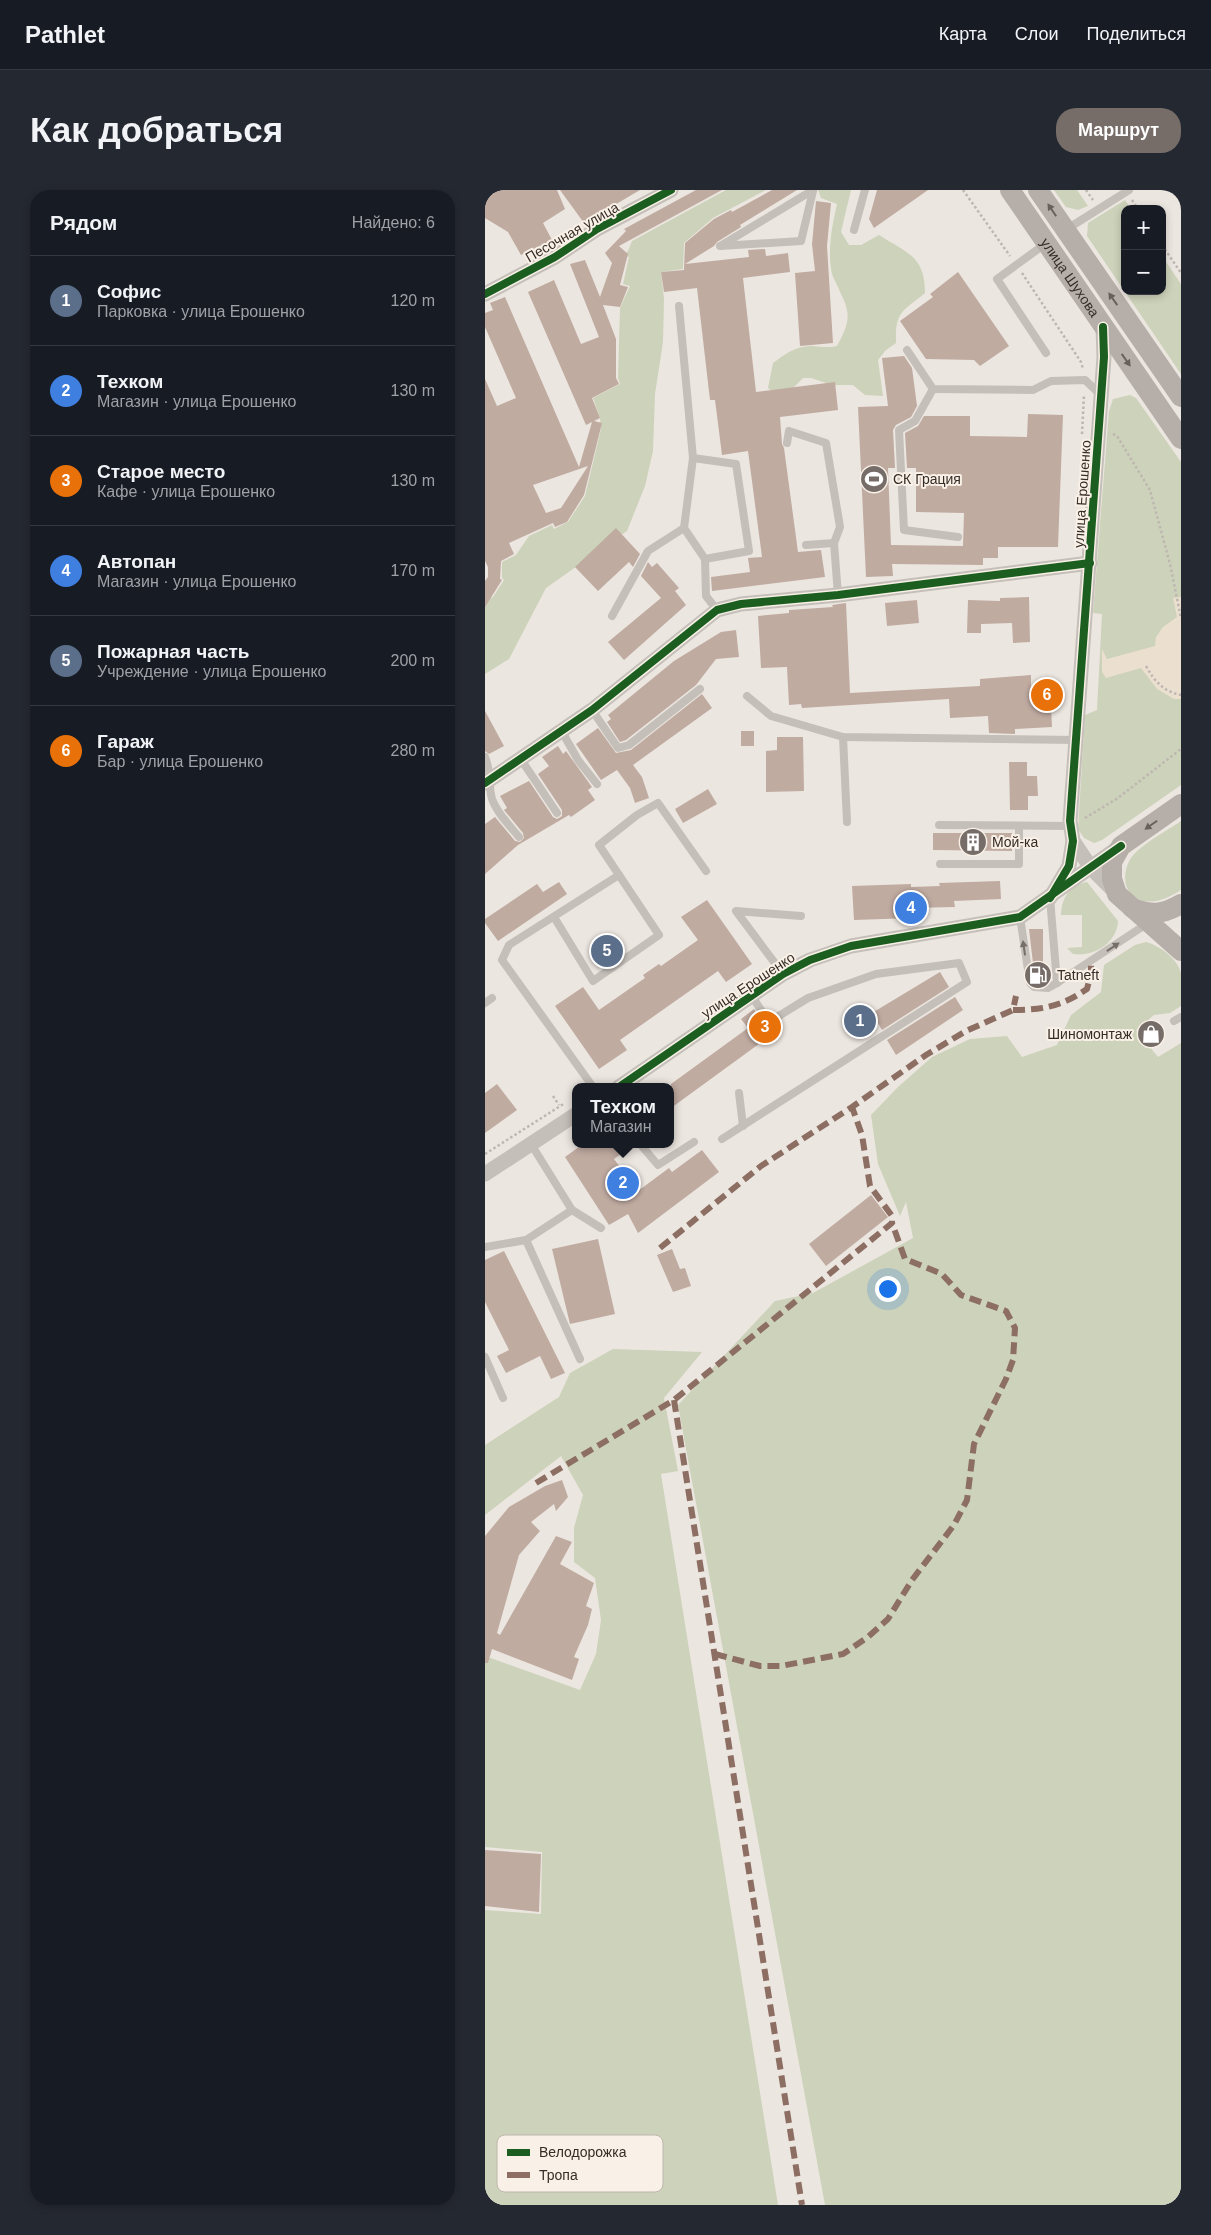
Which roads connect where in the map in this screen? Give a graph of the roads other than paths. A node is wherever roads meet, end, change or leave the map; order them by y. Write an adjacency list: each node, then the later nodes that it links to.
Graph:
1 (671, 190): 11 (street, Песочная улица)
2 (813, 190): 2 (lane)
3 (865, 190): 8 (lane)
4 (1010, 190): 10 (main road, улица Шухова)
5 (1038, 190): 9 (main road, улица Шухова, one-way to 5)
6 (1129, 190): 7 (lane)
7 (1118, 193): 9 (lane)
8 (854, 230)
9 (1065, 230): 18 (main road, улица Шухова, one-way to 9)
10 (1047, 243): 13 (main road, улица Шухова); 15 (lane)
11 (485, 294)
12 (679, 306): 21 (lane)
13 (1103, 327): 17 (street, улица Ерошенко); 19 (main road, улица Шухова, one-way to 19)
14 (907, 350): 16 (lane)
15 (1046, 352)
16 (933, 389): 17 (lane); 23 (lane)
17 (1102, 396): 27 (street, улица Ерошенко)
18 (1181, 397)
19 (1181, 439)
20 (787, 443): 24 (lane)
21 (693, 458): 22 (lane); 26 (lane)
22 (684, 528): 26 (lane); 30 (lane)
23 (958, 538)
24 (834, 544): 25 (lane); 28 (lane)
25 (806, 545)
26 (705, 559): 29 (lane)
27 (1090, 563): 28 (street); 36 (street, улица Ерошенко)
28 (838, 595): 29 (street)
29 (717, 610): 33 (street)
30 (613, 616)
31 (700, 689): 33 (lane)
32 (747, 696): 35 (lane)
33 (592, 710): 34 (street)
34 (561, 730): 38 (street); 40 (lane)
35 (843, 737): 36 (lane); 43 (lane)
36 (1077, 740): 44 (street, улица Ерошенко)
37 (485, 756): 39 (lane)
38 (520, 758): 39 (street); 42 (lane)
39 (488, 780): 47 (lane)
40 (597, 784)
41 (1181, 804): 49 (main road, улица Ерошенко, one-way to 49)
42 (557, 813)
43 (847, 822)
44 (1071, 824): 46 (lane); 48 (street, улица Ерошенко)
45 (939, 825): 46 (lane)
46 (1019, 826): 50 (lane)
47 (519, 837)
48 (1073, 841): 49 (street, улица Ерошенко); 51 (street); 55 (street)
49 (1121, 846): 51 (street, улица Ерошенко); 54 (main road)
50 (941, 864)
51 (1091, 868): 54 (street); 55 (street, улица Ерошенко)
52 (706, 871): 53 (lane)
53 (619, 875): 59 (lane); 59 (lane)
54 (1117, 894): 57 (main road)
55 (1050, 898): 60 (street, улица Ерошенко); 64 (lane)
56 (1181, 904): 57 (main road)
57 (1132, 908): 61 (main road)
58 (801, 916): 63 (lane)
59 (554, 917): 66 (lane)
60 (1020, 917): 63 (street, улица Ерошенко); 64 (lane, one-way to 60)
61 (1149, 923): 62 (main road); 64 (lane, one-way to 61)
62 (1181, 951)
63 (783, 974): 65 (street, улица Ерошенко)
64 (1057, 983)
65 (751, 995): 67 (street, улица Ерошенко); 70 (lane)
66 (590, 1083)
67 (625, 1083)
68 (739, 1093): 70 (lane)
69 (572, 1118): 73 (street)
70 (743, 1126): 71 (lane)
71 (722, 1139)
72 (694, 1142): 74 (lane)
73 (531, 1144): 75 (street); 76 (lane)
74 (643, 1148)
75 (485, 1174)
76 (572, 1210): 77 (lane); 78 (lane)
77 (601, 1228)
78 (526, 1240): 79 (lane); 81 (lane)
79 (485, 1247)
80 (485, 1357): 82 (lane)
81 (580, 1359)
82 (503, 1398)

